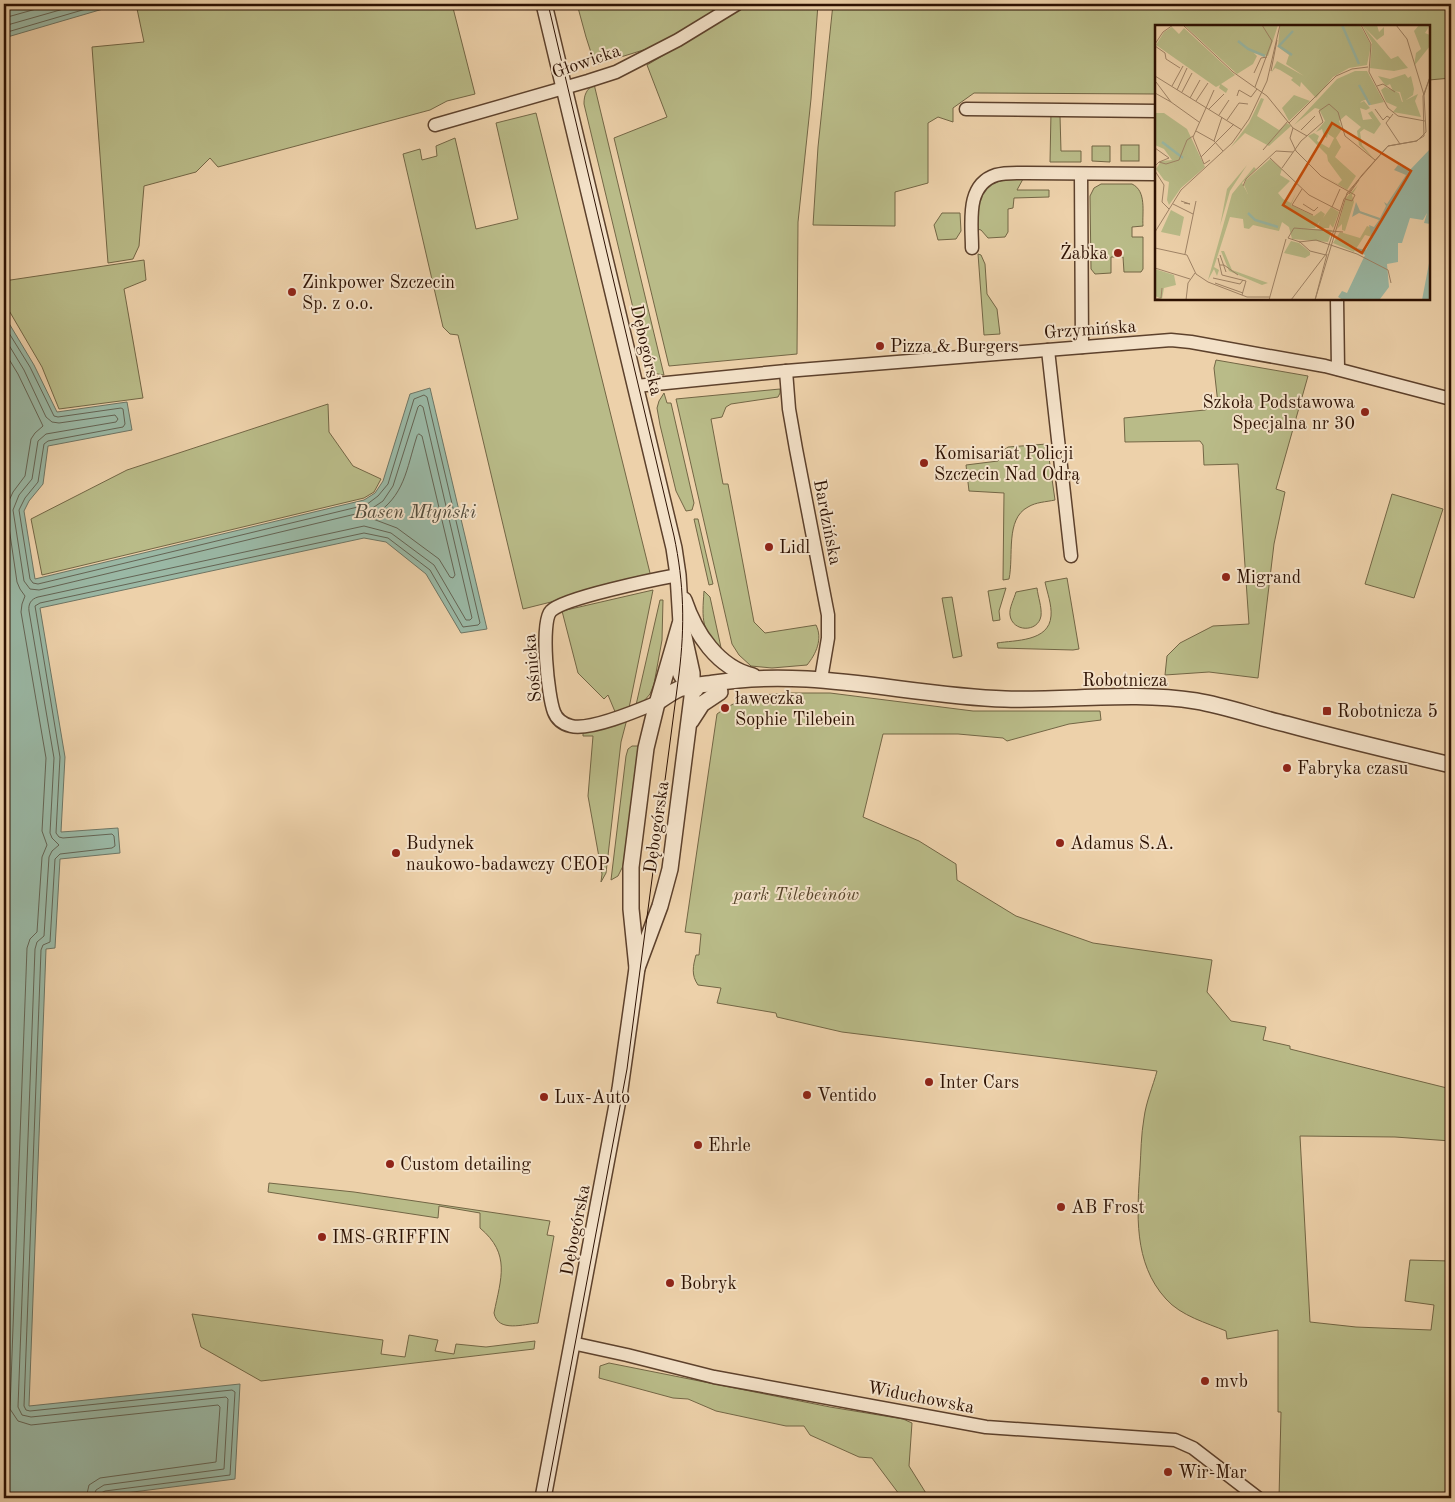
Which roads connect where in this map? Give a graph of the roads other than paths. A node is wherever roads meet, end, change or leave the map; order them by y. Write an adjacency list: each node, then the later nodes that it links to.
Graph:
1 (544, 4): 3 (street, Dębogórska)
2 (737, 4): 3 (street, Głowicka)
3 (565, 88): 6 (street, Głowicka); 15 (street, Dębogórska)
4 (966, 109): 5 (street)
5 (1155, 111)
6 (435, 125)
7 (1080, 174): 8 (street); 9 (street); 11 (street)
8 (1155, 174)
9 (972, 248)
10 (1337, 300): 13 (street)
11 (1082, 347): 12 (street, Grzymińska); 13 (street, Grzymińska)
12 (1048, 350): 14 (street, Grzymińska); 17 (street)
13 (1338, 369): 16 (street, Grzymińska)
14 (786, 371): 15 (street, Grzymińska); 22 (street, Bardzińska)
15 (636, 386): 18 (street, Dębogórska)
16 (1451, 399)
17 (1070, 556)
18 (678, 574): 19 (street, Dębogórska); 21 (street, Robotnicza); 25 (street, Sośnicka)
19 (681, 623): 20 (street, Dębogórska); 23 (street, Dębogórska)
20 (677, 638): 23 (street, Dębogórska); 25 (street, Dębogórska)
21 (791, 679): 22 (street, Robotnicza); 23 (street, Robotnicza); 24 (street, Robotnicza)
22 (821, 679): 27 (street, Robotnicza)
23 (692, 686): 24 (street, Robotnicza); 25 (street); 26 (street, Dębogórska)
24 (720, 692): 26 (street, Robotnicza)
25 (658, 702): 28 (street, Dębogórska)
26 (688, 732): 28 (street, Dębogórska)
27 (1451, 765)
28 (637, 968): 29 (street, Dębogórska)
29 (572, 1344): 30 (street, Widuchowska); 31 (street, Dębogórska)
30 (1255, 1496)
31 (543, 1498)

